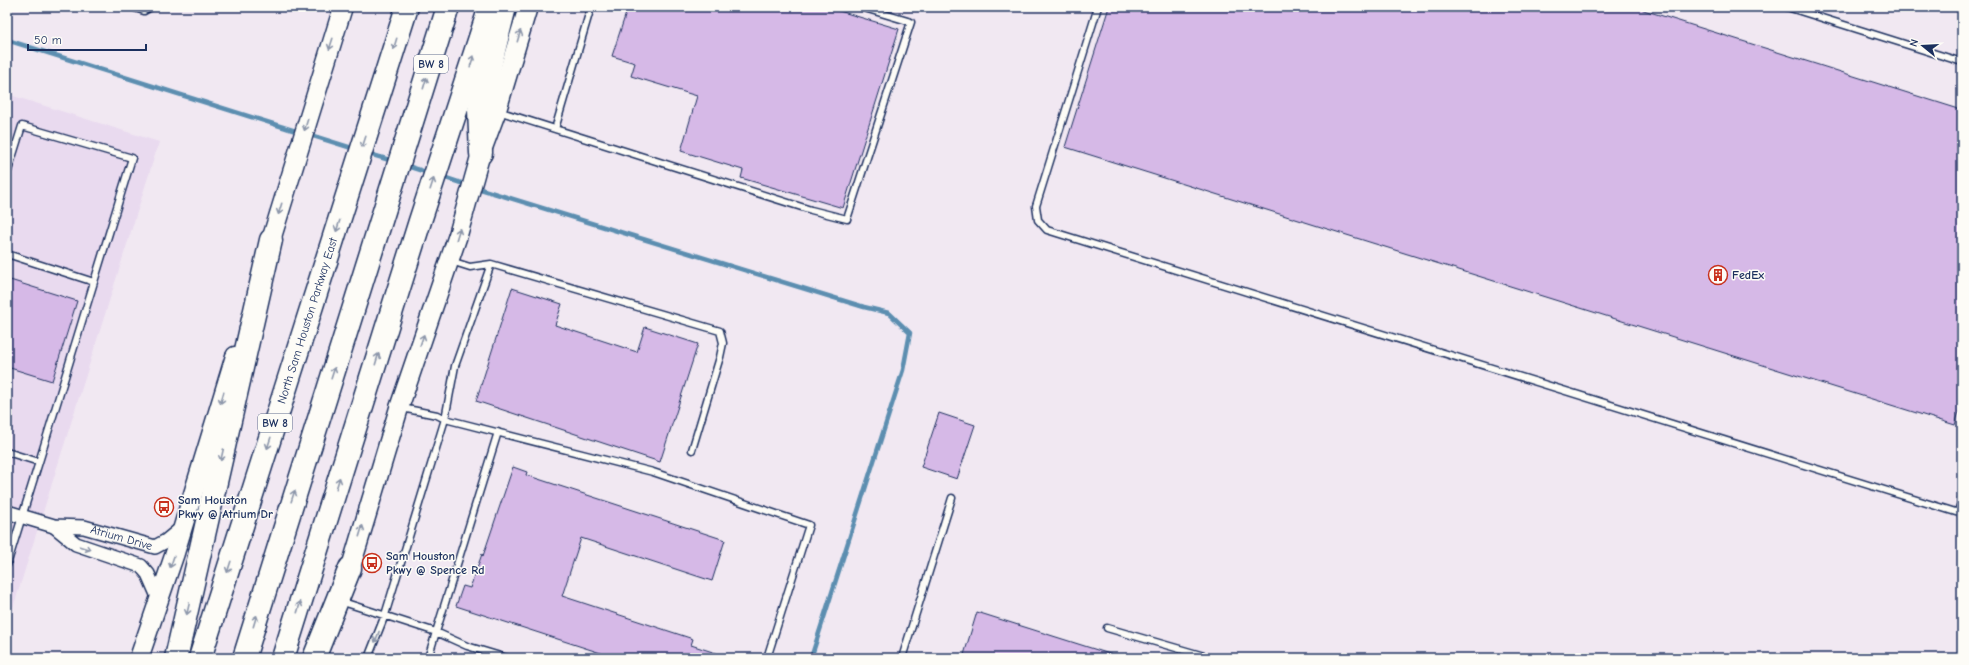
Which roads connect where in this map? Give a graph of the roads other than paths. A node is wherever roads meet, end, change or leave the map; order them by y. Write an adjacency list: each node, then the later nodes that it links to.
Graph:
1 (132, 7): 2 (lane)
2 (151, 7)
3 (343, 7): 18 (main road, one-way to 18)
4 (407, 7): 45 (highway, North Sam Houston Parkway East / BW 8, one-way to 45)
5 (448, 7): 46 (highway, BW 8, one-way to 5)
6 (490, 7): 47 (highway, one-way to 6)
7 (504, 7): 16 (highway)
8 (528, 7): 14 (main road, one-way to 8)
9 (591, 7): 15 (lane)
10 (861, 7): 15 (lane)
11 (1098, 7): 32 (lane)
12 (1787, 7): 13 (lane)
13 (1962, 62)
14 (497, 110): 15 (lane); 16 (main road)
15 (555, 129)
16 (481, 153): 20 (main road, one-way to 16)
17 (7, 174): 22 (lane)
18 (271, 240): 35 (main road, one-way to 35); 44 (highway, one-way to 44)
19 (7, 254): 22 (lane)
20 (450, 260): 21 (lane); 23 (main road, one-way to 20)
21 (491, 264): 24 (lane); 26 (lane)
22 (94, 282): 28 (lane)
23 (399, 408): 24 (lane); 37 (main road, one-way to 23)
24 (445, 419): 25 (lane); 40 (lane)
25 (498, 432): 42 (lane); 53 (lane)
26 (692, 450)
27 (7, 452): 28 (lane)
28 (39, 462): 33 (lane)
29 (952, 498): 54 (lane)
30 (1962, 499): 32 (lane)
31 (7, 512): 33 (street, Atrium Drive)
32 (1960, 513)
33 (23, 516): 34 (street, Atrium Drive); 36 (lane)
34 (54, 526): 35 (street, Atrium Drive); 38 (street, Atrium Drive, one-way to 38)
35 (183, 526): 38 (main road, one-way to 38)
36 (7, 565)
37 (350, 568): 39 (main road); 48 (highway)
38 (159, 599): 43 (main road)
39 (343, 602): 40 (lane); 49 (main road)
40 (385, 615): 42 (lane); 50 (lane, one-way to 50)
41 (1107, 628): 55 (lane)
42 (436, 632): 51 (lane); 52 (lane)
43 (139, 658)
44 (176, 658)
45 (200, 658)
46 (244, 658)
47 (283, 658)
48 (314, 658)
49 (325, 658)
50 (368, 658)
51 (428, 658)
52 (507, 658)
53 (767, 658)
54 (902, 658)
55 (1211, 658)

